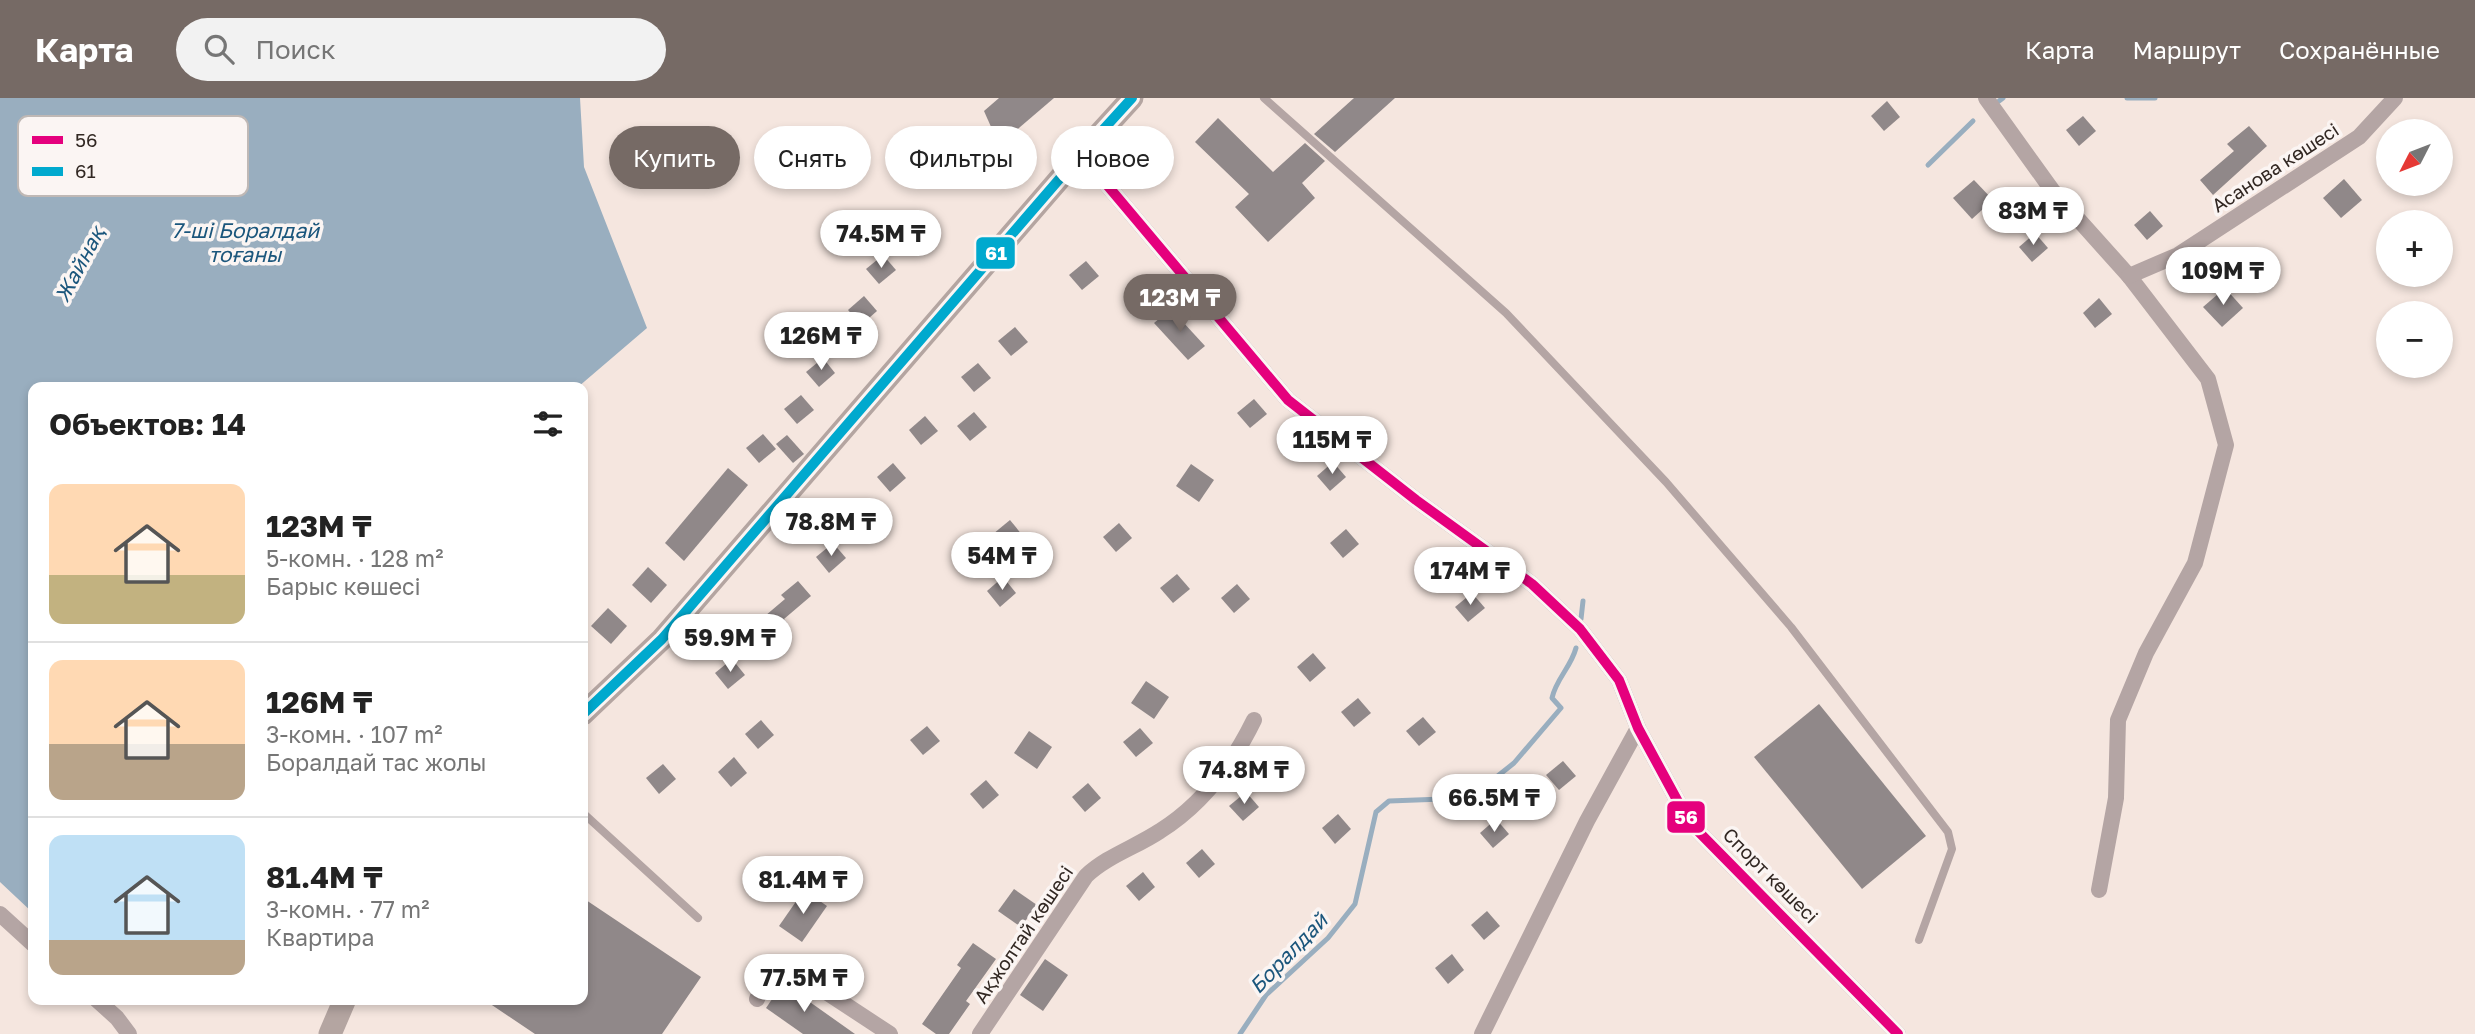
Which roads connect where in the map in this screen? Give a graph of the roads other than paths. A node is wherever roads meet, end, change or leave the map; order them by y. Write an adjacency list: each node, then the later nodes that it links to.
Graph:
1 (1132, 98): 5 (main road)
2 (1264, 98): 17 (lane)
3 (1986, 98): 8 (street)
4 (2395, 98): 8 (street, Асанова көшесі)
5 (1106, 126)
6 (1051, 189): 9 (main road)
7 (1110, 189): 11 (street, Спорт көшесі)
8 (2129, 276): 13 (street)
9 (588, 709)
10 (1254, 720): 24 (street, Ақжолтай көшесі)
11 (1638, 728): 25 (street); 26 (street, Спорт көшесі)
12 (588, 818): 15 (lane)
13 (2099, 890)
14 (0, 914): 16 (street)
15 (698, 918)
16 (28, 939)
17 (1919, 940)
18 (757, 999): 23 (street)
19 (103, 1005): 21 (street)
20 (342, 1005): 22 (main road)
21 (129, 1034)
22 (330, 1034)
23 (890, 1034)
24 (980, 1034)
25 (1482, 1034)
26 (1898, 1034)

